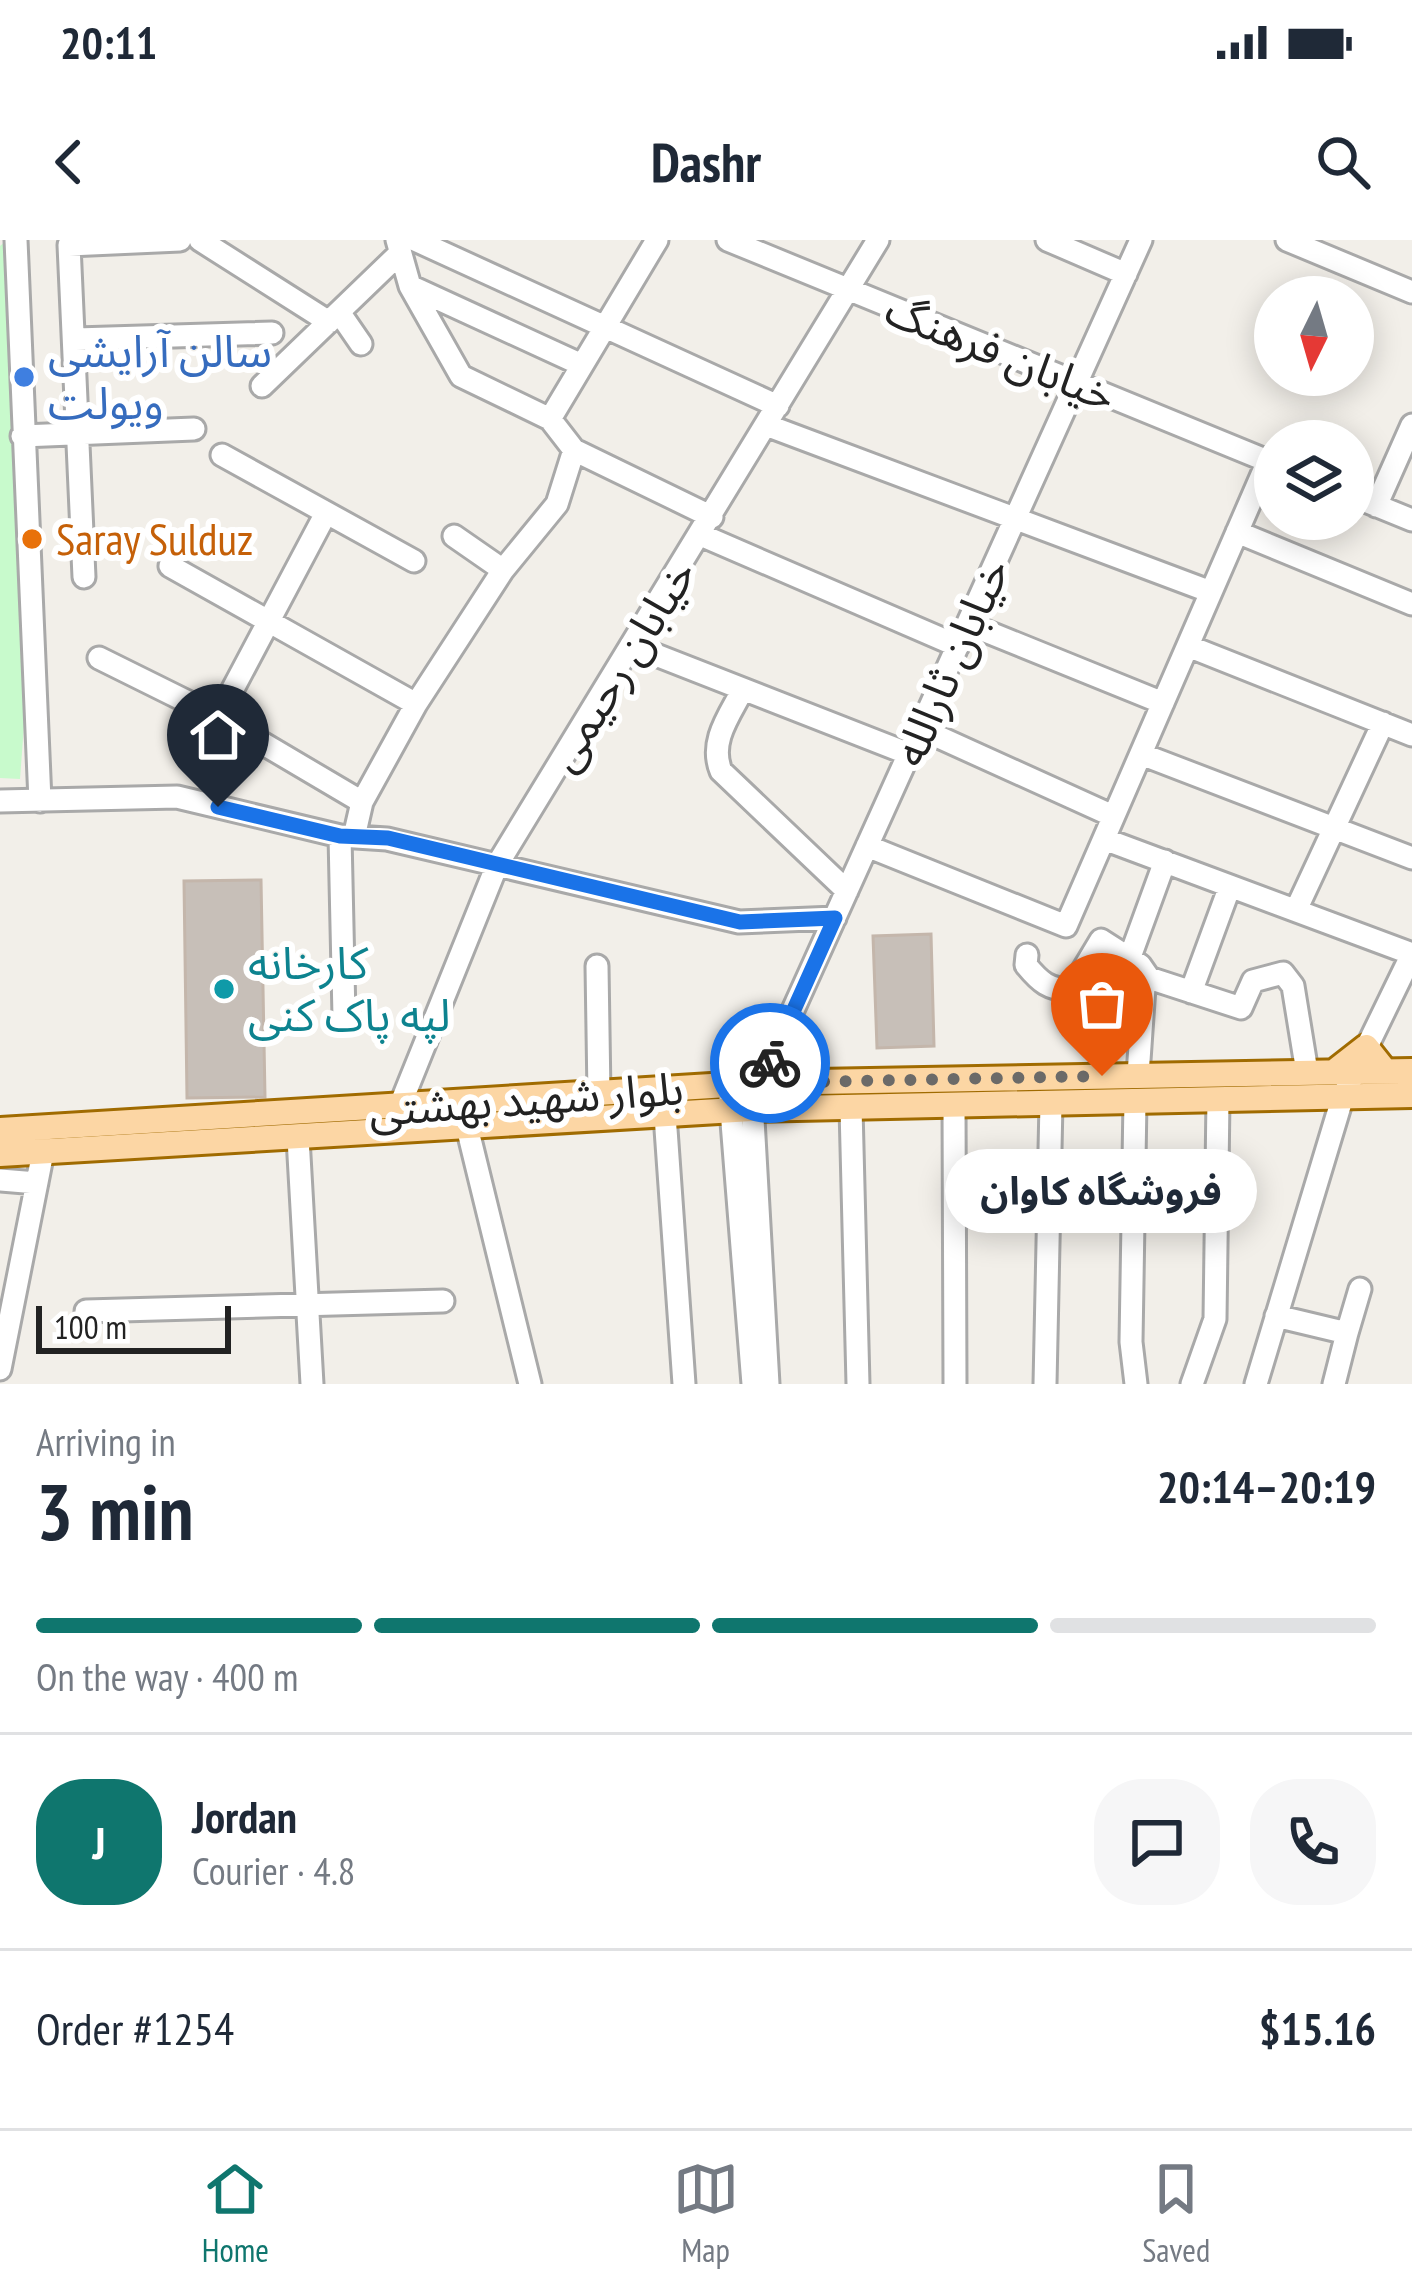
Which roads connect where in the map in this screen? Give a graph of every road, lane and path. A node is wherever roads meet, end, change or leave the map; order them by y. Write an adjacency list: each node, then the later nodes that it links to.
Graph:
1 (16, 240): 28 (street)
2 (180, 240): 18 (street)
3 (200, 240): 15 (street)
4 (657, 240): 16 (street)
5 (728, 240): 13 (street, خیابان فرهنگ)
6 (878, 240): 13 (street, خیابان رحیمی)
7 (1048, 240): 11 (street)
8 (1141, 240): 11 (street, خیابان ثارالله)
9 (1287, 240): 14 (street)
10 (404, 245): 12 (street); 15 (street); 16 (street)
11 (1126, 274): 21 (street, خیابان ثارالله)
12 (410, 286): 20 (street); 24 (street)
13 (848, 289): 21 (street, خیابان فرهنگ); 23 (street, خیابان رحیمی)
14 (1412, 292)
15 (334, 317): 19 (street); 22 (street)
16 (605, 326): 20 (street); 23 (street)
17 (272, 333): 18 (street)
18 (76, 339): 27 (street)
19 (362, 344)
20 (582, 365): 24 (street)
21 (1076, 382): 31 (street, خیابان فرهنگ); 35 (street, خیابان ثارالله)
22 (262, 386)
23 (772, 416): 35 (street); 37 (street, خیابان رحیمی)
24 (550, 418): 29 (street)
25 (1412, 425): 33 (street)
26 (194, 429): 27 (street)
27 (79, 433): 28 (street); 43 (street)
28 (22, 436): 62 (street)
29 (574, 449): 37 (street); 42 (street)
30 (222, 455): 34 (street)
31 (1254, 456)
32 (1254, 500): 38 (street)
33 (1376, 506): 36 (street)
34 (326, 515): 40 (street); 46 (street)
35 (1016, 518): 44 (street); 47 (street, خیابان ثارالله)
36 (1412, 520)
37 (706, 526): 48 (street, خیابان رحیمی); 49 (street)
38 (1238, 532): 44 (street); 45 (street)
39 (454, 536): 42 (street)
40 (413, 561)
41 (170, 566): 46 (street)
42 (503, 570): 54 (street)
43 (84, 578)
44 (1211, 592): 50 (street)
45 (1412, 604)
46 (272, 620): 54 (street); 55 (street)
47 (968, 623): 49 (street, خیابان ثارالله); 53 (street)
48 (633, 646): 52 (street); 71 (street, خیابان رحیمی)
49 (958, 646): 57 (street, خیابان ثارالله)
50 (1188, 646): 53 (street); 56 (street)
51 (99, 658): 55 (street)
52 (742, 691): 59 (street); 73 (street)
53 (1163, 703): 60 (street)
54 (416, 704): 63 (street)
55 (218, 717): 63 (street)
56 (1383, 723): 58 (street); 65 (street)
57 (920, 729): 59 (street, خیابان ثارالله); 64 (street)
58 (1412, 735)
59 (909, 754): 68 (street, خیابان ثارالله)
60 (1141, 754): 64 (street); 65 (street)
61 (0, 801): 62 (street)
62 (40, 801): 66 (street)
63 (362, 802): 66 (street)
64 (1114, 816): 67 (street)
65 (1336, 828): 69 (street); 74 (street)
66 (347, 836): 71 (street); 81 (street)
67 (1104, 838): 68 (street); 70 (street)
68 (867, 846): 73 (street, خیابان ثارالله)
69 (1412, 858)
70 (1165, 861): 72 (street); 78 (street)
71 (497, 865): 75 (street); 93 (street, خیابان رحیمی)
72 (1230, 886): 74 (street); 80 (street)
73 (848, 890): 75 (street, خیابان ثارالله)
74 (1297, 910): 76 (street)
75 (835, 918): 86 (street, خیابان ثارالله)
76 (1412, 954): 82 (street)
77 (1027, 955): 78 (street)
78 (1138, 965): 80 (street); 85 (street)
79 (597, 967): 87 (street)
80 (1191, 992): 84 (street)
81 (344, 1017)
82 (1352, 1063): 83 (main road, بلوار شهید بهشتی); 84 (main road, بلوار شهید بهشتی); 89 (street)
83 (1412, 1071)
84 (1307, 1072): 85 (main road, بلوار شهید بهشتی)
85 (1137, 1088): 86 (main road, بلوار شهید بهشتی); 90 (main road, بلوار شهید بهشتی); 91 (main road, بلوار شهید بهشتی); 119 (street)
86 (745, 1094): 87 (main road, بلوار شهید بهشتی); 94 (main road, بلوار شهید بهشتی); 95 (main road, بلوار شهید بهشتی); 107 (street)
87 (599, 1095): 93 (main road, بلوار شهید بهشتی)
88 (1412, 1095): 89 (main road, بلوار شهید بهشتی)
89 (1343, 1096): 90 (main road, بلوار شهید بهشتی); 108 (street)
90 (1218, 1099): 120 (street)
91 (1051, 1103): 92 (main road, بلوار شهید بهشتی); 118 (street)
92 (954, 1105): 94 (main road, بلوار شهید بهشتی); 117 (street)
93 (399, 1108): 97 (main road, بلوار شهید بهشتی)
94 (851, 1108): 116 (street)
95 (665, 1114): 96 (main road, بلوار شهید بهشتی); 113 (street)
96 (467, 1127): 98 (main road, بلوار شهید بهشتی); 112 (street)
97 (0, 1130)
98 (298, 1138): 99 (main road, بلوار شهید بهشتی); 105 (street)
99 (43, 1152): 100 (main road, بلوار شهید بهشتی); 102 (street)
100 (0, 1154)
101 (0, 1180): 102 (street)
102 (37, 1183): 110 (street)
103 (1360, 1289): 109 (street)
104 (443, 1301): 105 (street)
105 (308, 1305): 106 (street); 111 (street)
106 (86, 1311)
107 (755, 1316): 114 (street); 115 (street)
108 (1276, 1316): 109 (street); 121 (street)
109 (1347, 1333): 122 (street)
110 (0, 1369)
111 (312, 1384)
112 (530, 1384)
113 (685, 1384)
114 (753, 1384)
115 (768, 1384)
116 (858, 1384)
117 (956, 1384)
118 (1045, 1384)
119 (1136, 1384)
120 (1192, 1384)
121 (1256, 1384)
122 (1334, 1384)

